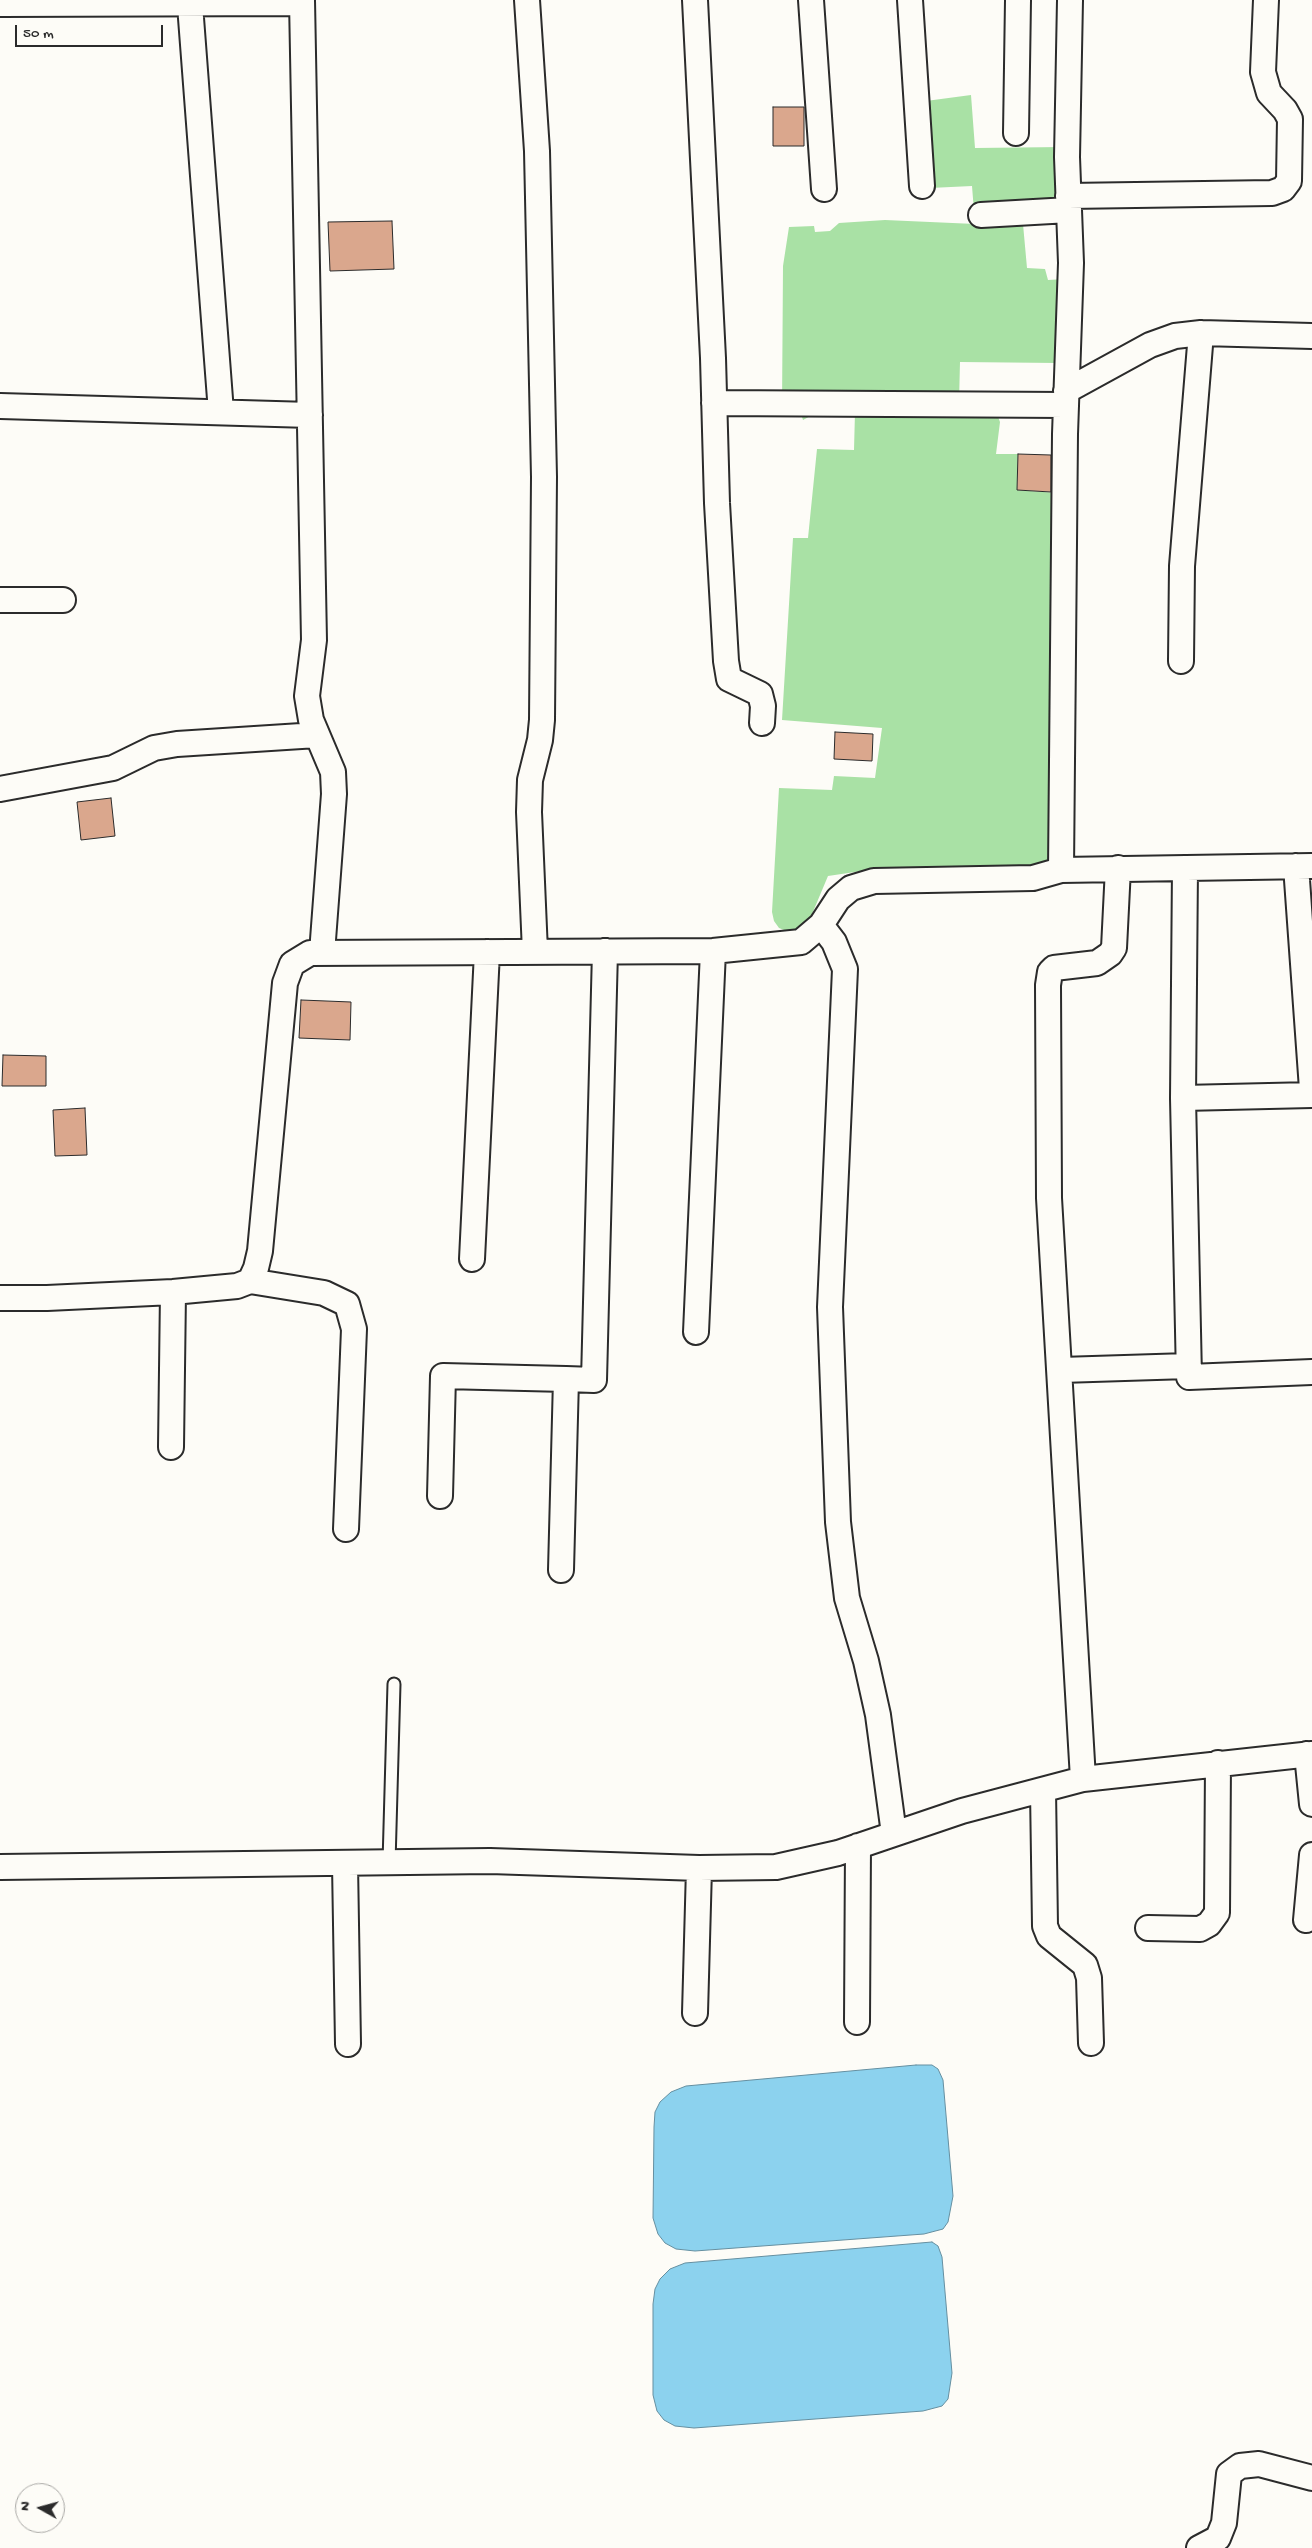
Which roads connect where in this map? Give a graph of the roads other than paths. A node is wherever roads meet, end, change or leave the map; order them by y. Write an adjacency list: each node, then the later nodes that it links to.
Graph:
1 (527, 0): 37 (street)
2 (694, 0): 19 (street)
3 (811, 0): 13 (street)
4 (910, 0): 12 (street)
5 (1018, 0): 11 (street)
6 (1070, 0): 14 (street)
7 (1266, 0): 14 (street)
8 (302, 1): 10 (street); 22 (street)
9 (0, 4): 10 (street)
10 (190, 4): 21 (street)
11 (1016, 133)
12 (922, 186)
13 (824, 189)
14 (1069, 203): 15 (street); 18 (street)
15 (981, 215)
16 (1201, 333): 17 (street); 18 (street); 25 (street)
17 (1312, 336)
18 (1066, 398): 19 (street); 32 (street)
19 (714, 403): 26 (street)
20 (0, 406): 21 (street)
21 (221, 412): 22 (street)
22 (310, 415): 27 (street)
23 (0, 600): 24 (street)
24 (63, 600)
25 (1180, 661)
26 (762, 722)
27 (317, 735): 28 (street); 38 (street)
28 (0, 789)
29 (1304, 866): 31 (street); 39 (street)
30 (1118, 868): 31 (street); 32 (street); 48 (street)
31 (1185, 868): 41 (street)
32 (1060, 870): 33 (street)
33 (821, 925): 35 (street); 61 (street)
34 (605, 951): 35 (street); 37 (street); 50 (street)
35 (713, 951): 46 (street)
36 (487, 952): 37 (street); 38 (street); 42 (street)
37 (535, 952)
38 (322, 953): 43 (street)
39 (1312, 1089)
40 (1312, 1096): 41 (street)
41 (1183, 1098): 47 (street)
42 (472, 1258)
43 (250, 1281): 44 (street); 53 (street)
44 (173, 1292): 45 (street); 51 (street)
45 (0, 1298)
46 (696, 1332)
47 (1188, 1366): 48 (street); 49 (street)
48 (1061, 1370): 58 (street)
49 (1312, 1372)
50 (566, 1379): 52 (street); 54 (street)
51 (171, 1447)
52 (440, 1496)
53 (346, 1529)
54 (561, 1570)
55 (394, 1684): 64 (lane)
56 (1310, 1754): 57 (street); 60 (street)
57 (1218, 1763): 58 (street); 69 (street)
58 (1083, 1779): 59 (street)
59 (1043, 1790): 61 (street); 73 (street)
60 (1312, 1804)
61 (894, 1834): 62 (street)
62 (858, 1846): 67 (street); 71 (street)
63 (1312, 1855): 68 (street)
64 (389, 1863): 65 (street); 67 (street)
65 (345, 1864): 66 (street); 72 (street)
66 (0, 1867)
67 (700, 1868): 70 (street)
68 (1306, 1920)
69 (1148, 1928)
70 (695, 2013)
71 (857, 2022)
72 (348, 2044)
73 (1091, 2044)
74 (1312, 2478): 75 (street)
75 (1199, 2548)

